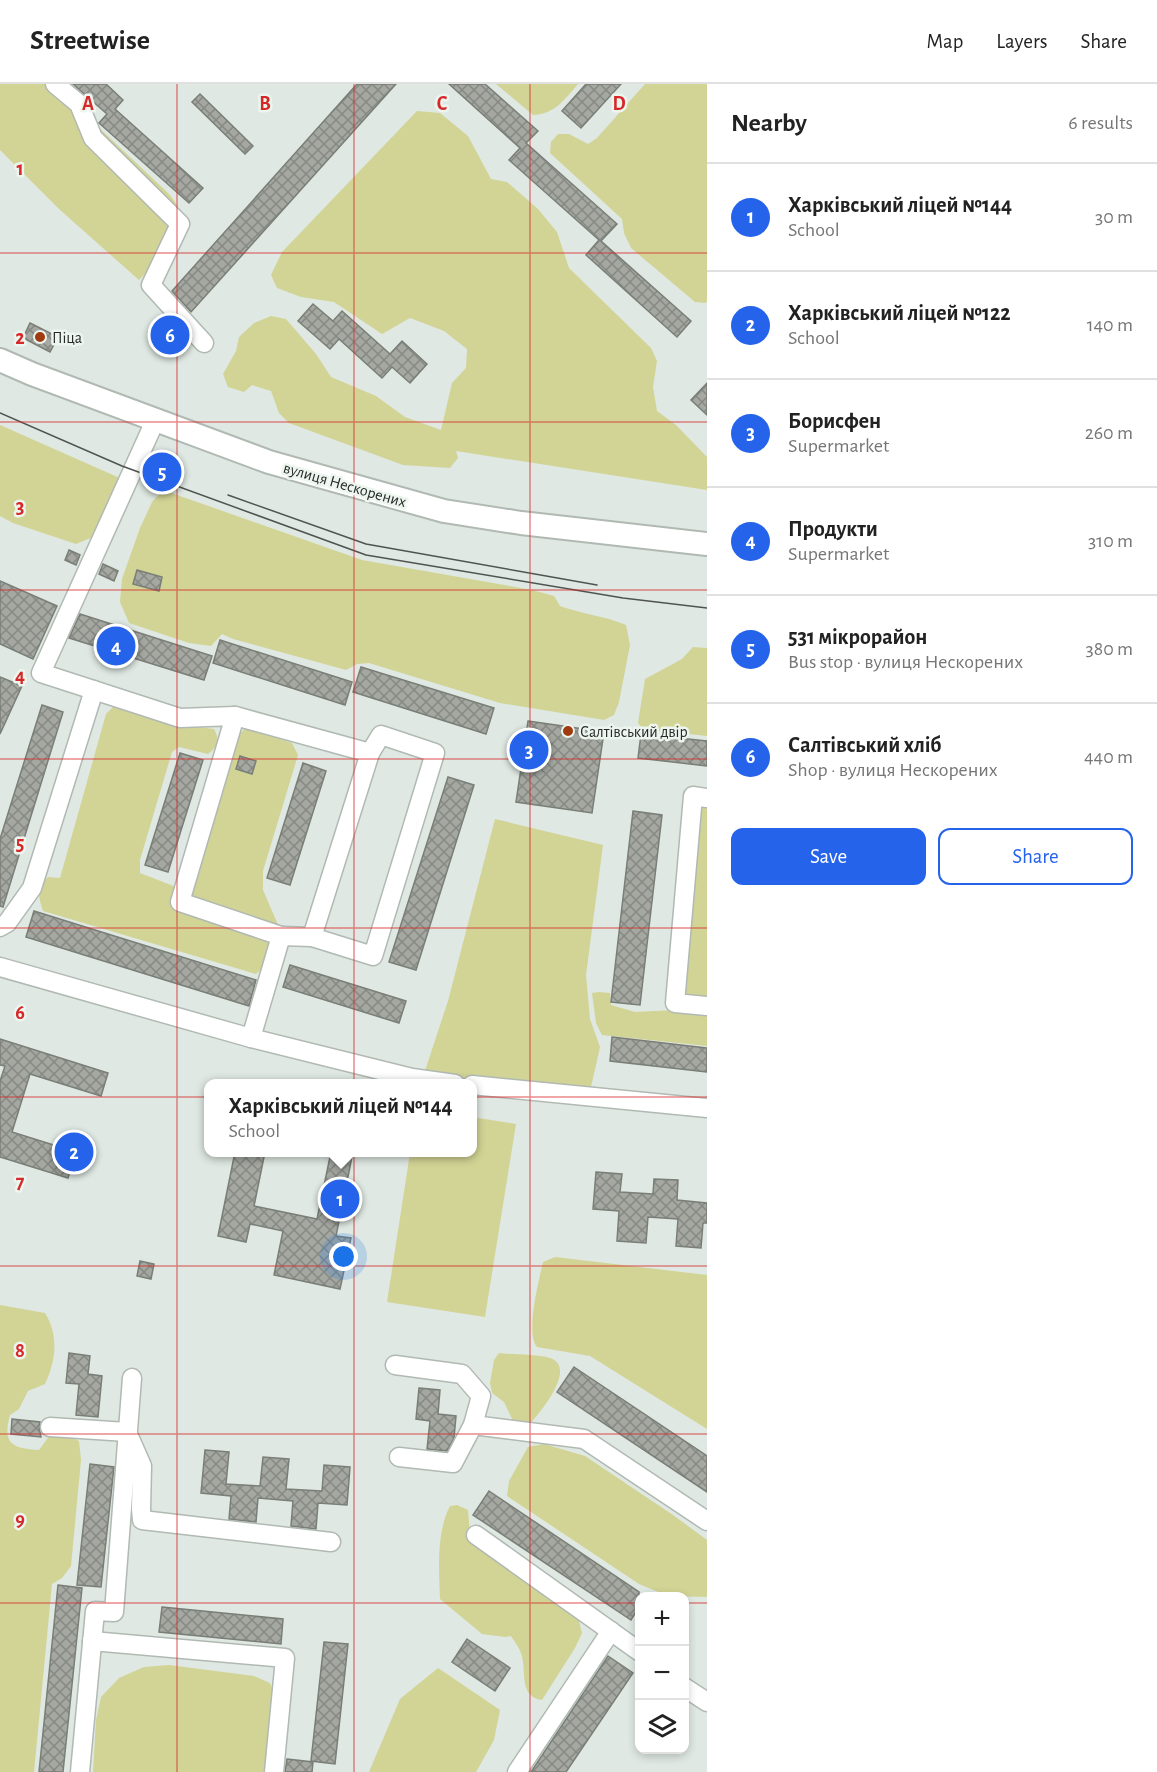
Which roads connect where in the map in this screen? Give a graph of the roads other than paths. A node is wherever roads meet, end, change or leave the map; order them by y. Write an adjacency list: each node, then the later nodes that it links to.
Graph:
1 (55, 84): 2 (lane)
2 (204, 343)
3 (0, 360): 4 (main road, вулиця Нескорених)
4 (155, 421): 5 (main road, вулиця Нескорених); 6 (lane)
5 (707, 544)
6 (94, 690): 7 (lane); 10 (lane)
7 (235, 716): 8 (lane); 11 (lane)
8 (370, 753): 12 (lane); 12 (lane)
9 (707, 798): 14 (lane)
10 (0, 927)
11 (281, 936): 12 (lane); 15 (lane)
12 (312, 937)
13 (0, 967): 15 (lane)
14 (707, 1006)
15 (251, 1038): 16 (lane)
16 (421, 1079)
17 (477, 1085): 18 (lane)
18 (707, 1108)
19 (394, 1365): 21 (lane)
20 (132, 1378): 23 (lane)
21 (472, 1425): 24 (lane); 25 (lane)
22 (50, 1427): 23 (lane)
23 (127, 1432): 27 (lane); 29 (lane)
24 (399, 1457)
25 (707, 1521)
26 (476, 1535): 28 (lane)
27 (331, 1542)
28 (611, 1631): 30 (lane); 35 (lane)
29 (92, 1641): 33 (lane); 34 (lane)
30 (635, 1649)
31 (689, 1690): 32 (lane)
32 (707, 1702)
33 (80, 1772)
34 (274, 1772)
35 (517, 1772)

